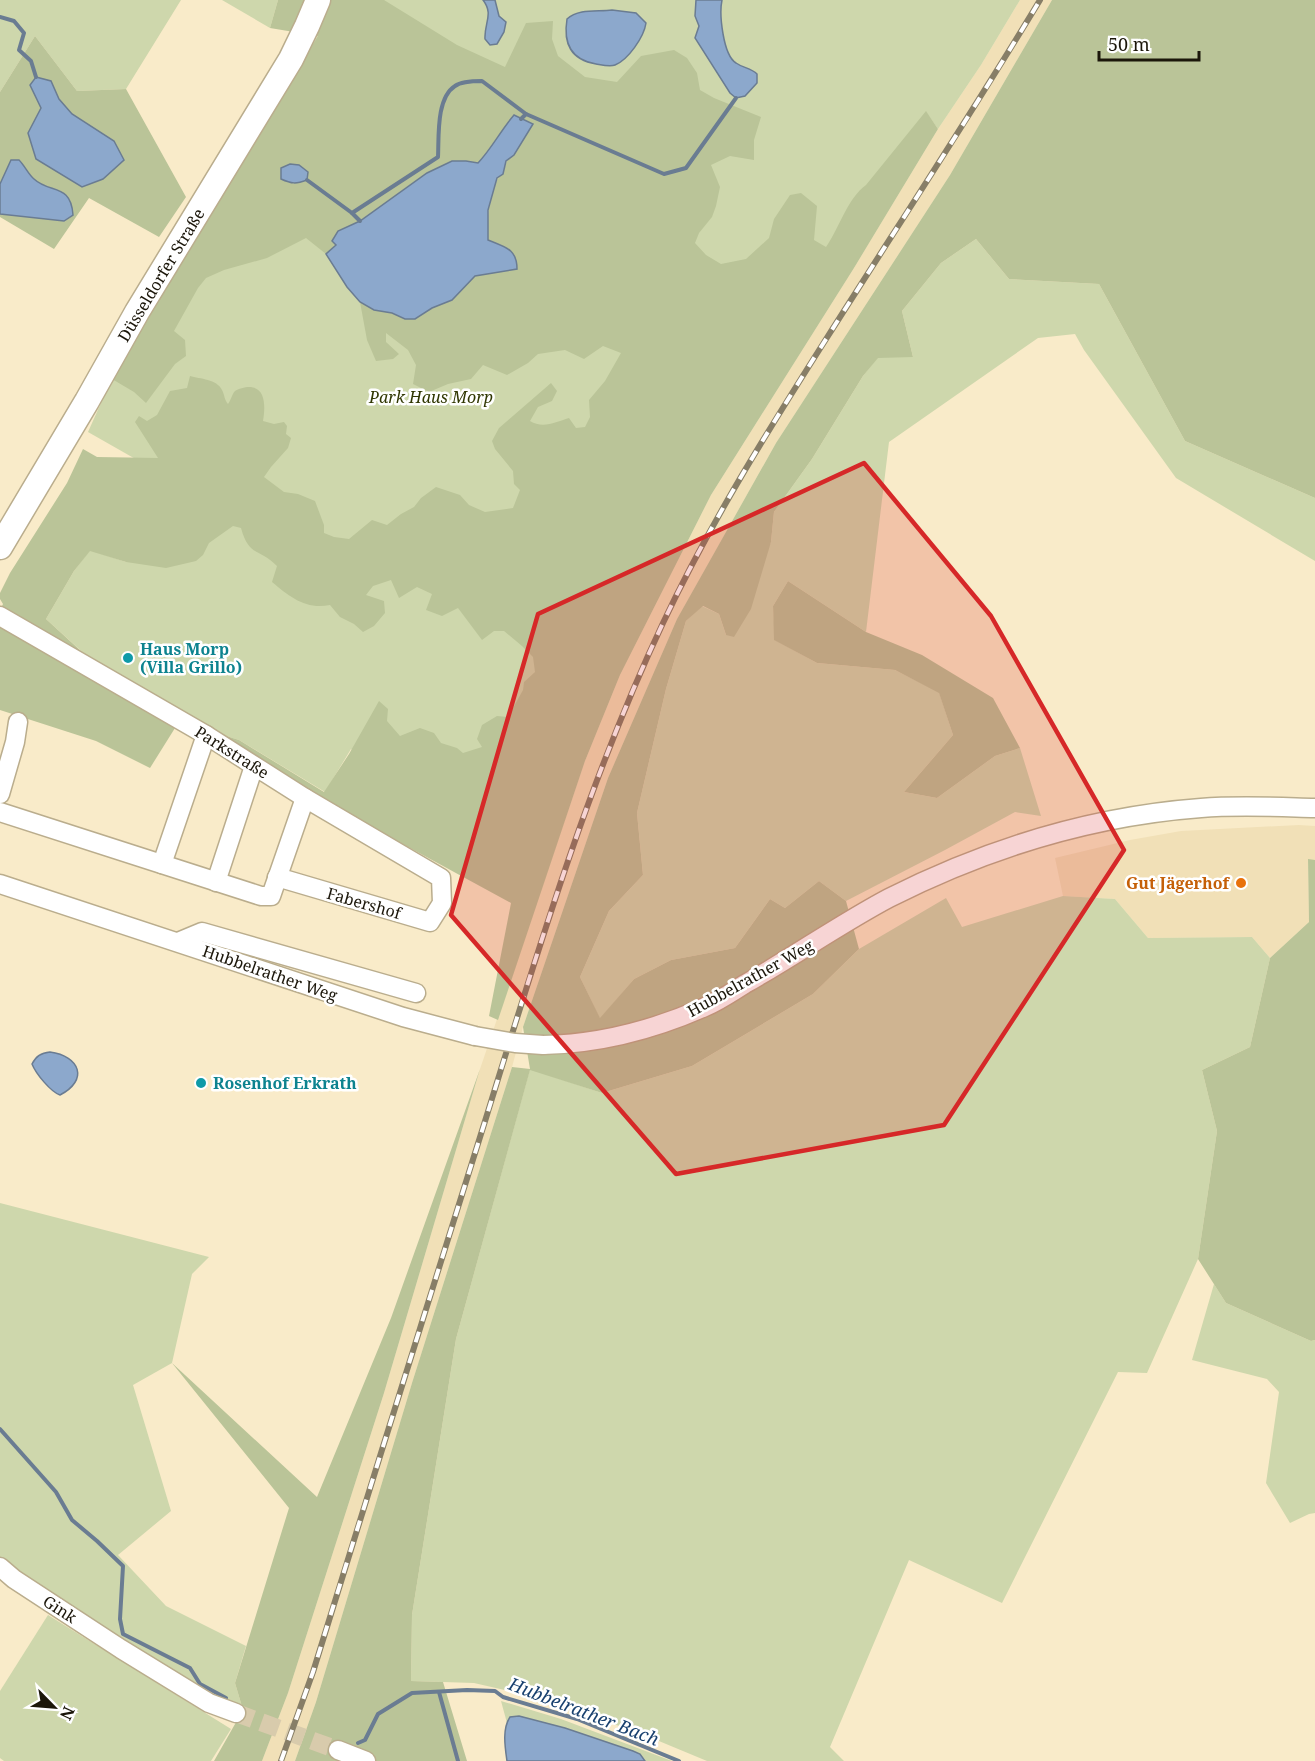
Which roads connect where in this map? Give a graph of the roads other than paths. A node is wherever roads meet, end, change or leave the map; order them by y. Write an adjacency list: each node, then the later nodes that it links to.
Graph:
1 (318, 0): 2 (main road, Düsseldorfer Straße)
2 (0, 547)
3 (0, 616): 5 (street, Parkstraße)
4 (18, 722): 7 (street)
5 (206, 735): 6 (street, Parkstraße); 11 (street)
6 (254, 766): 8 (street, Parkstraße); 13 (street)
7 (0, 794)
8 (305, 798): 12 (street); 15 (street, Parkstraße)
9 (1315, 808): 16 (street, Hubbelrather Weg, bridge)
10 (0, 812): 11 (street)
11 (162, 864): 13 (street)
12 (277, 878): 13 (street); 15 (street, Fabershof)
13 (216, 882)
14 (0, 885): 16 (street, Hubbelrather Weg)
15 (442, 903)
16 (178, 942): 17 (street, Hubbelrather Weg)
17 (416, 993)
18 (0, 1568): 19 (street, Gink)
19 (236, 1713)
20 (338, 1750): 21 (street)
21 (366, 1761)

